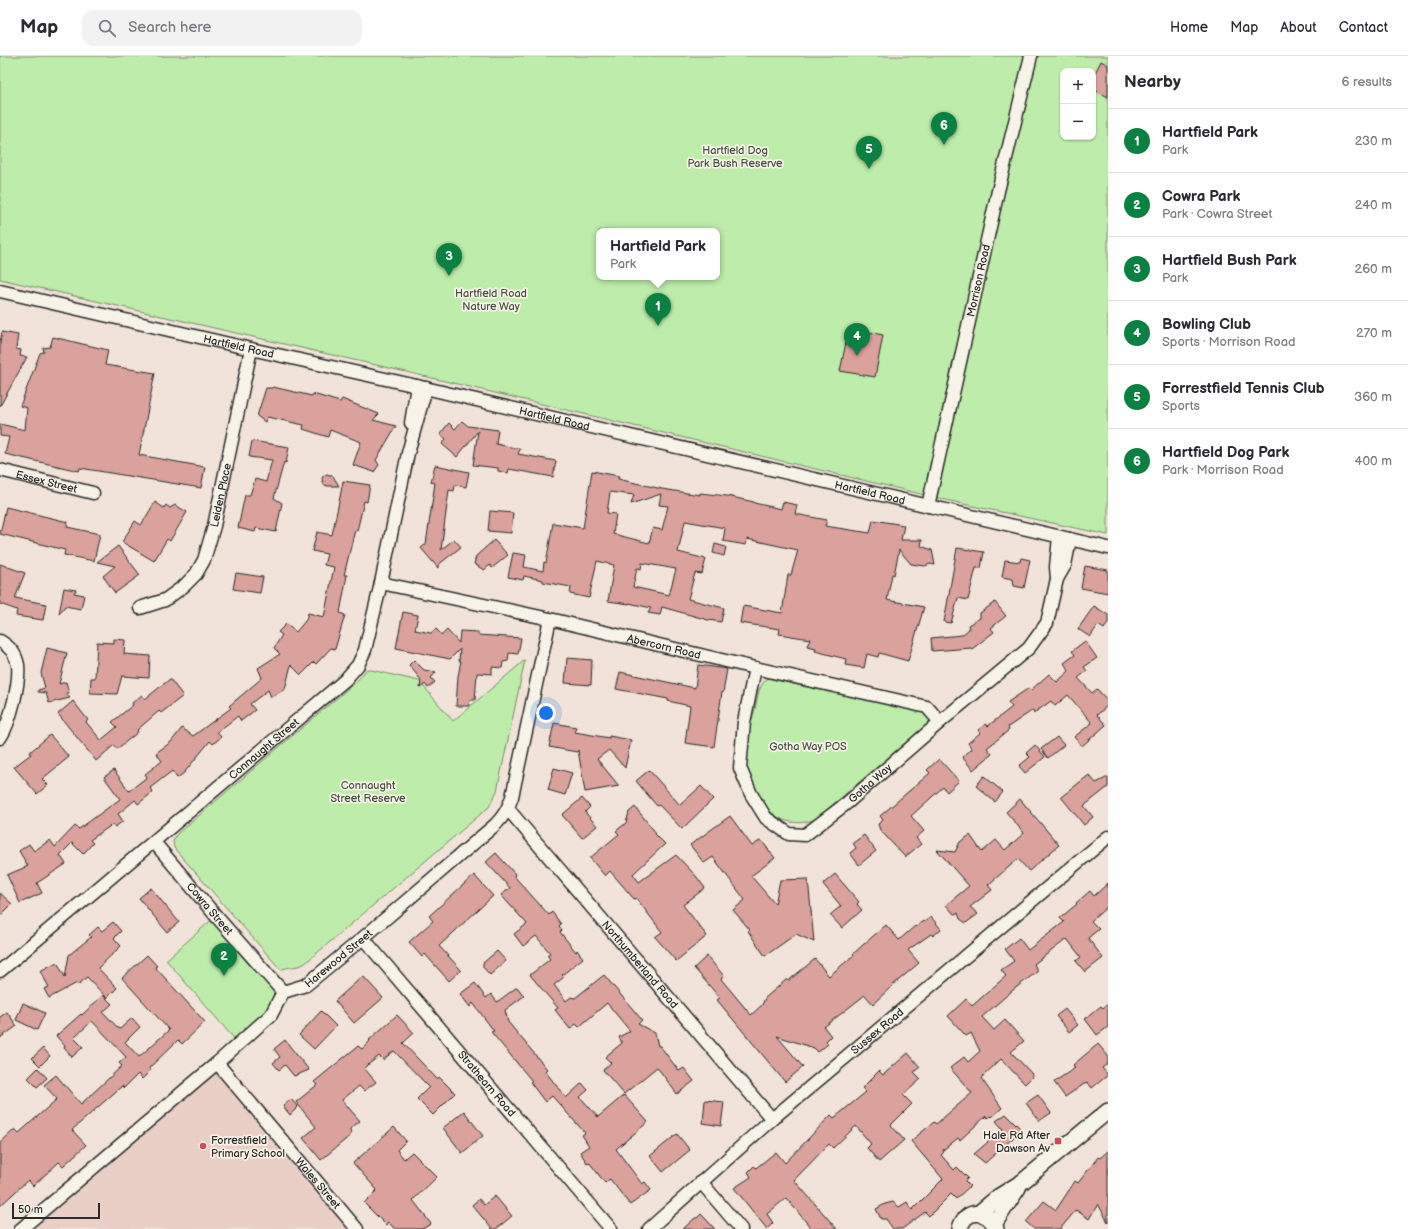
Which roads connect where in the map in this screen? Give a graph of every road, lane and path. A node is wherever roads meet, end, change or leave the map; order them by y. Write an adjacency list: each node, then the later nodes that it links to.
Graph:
1 (1031, 56): 7 (street, Morrison Road)
2 (0, 291): 3 (street, Hartfield Road)
3 (251, 349): 4 (street, Hartfield Road); 11 (street, Leiden Place)
4 (422, 387): 7 (street, Hartfield Road); 10 (street, Connaught Street)
5 (0, 470): 6 (street, Essex Street)
6 (93, 493)
7 (928, 506): 8 (street, Hartfield Road)
8 (1065, 538): 9 (street, Hartfield Road); 15 (street, Gotha Way)
9 (1108, 548)
10 (381, 583): 12 (street, Abercorn Road); 19 (street, Connaught Street)
11 (140, 608)
12 (550, 619): 14 (street, Abercorn Road); 17 (street, Harewood Street)
13 (0, 641): 16 (street)
14 (755, 668): 15 (street, Abercorn Road); 15 (street, Gotha Way)
15 (940, 722)
16 (0, 738)
17 (508, 809): 20 (street, Harewood Street); 25 (street, Northumberland Road)
18 (1108, 837): 25 (street, Sussex Road)
19 (154, 842): 21 (street, Connaught Street); 22 (street, Cowra Street)
20 (363, 938): 22 (street, Harewood Street); 32 (street, Strathearn Road)
21 (0, 971)
22 (283, 992): 23 (street)
23 (217, 1063): 30 (street); 31 (street, Wales Street)
24 (1108, 1111): 27 (main road)
25 (772, 1119): 26 (street, Sussex Road)
26 (701, 1182): 33 (street, Sussex Road); 34 (street)
27 (1022, 1182): 28 (main road); 29 (main road)
28 (979, 1213): 29 (main road); 35 (main road)
29 (995, 1226)
30 (21, 1229)
31 (357, 1229)
32 (610, 1229)
33 (649, 1229)
34 (741, 1229)
35 (960, 1229)

